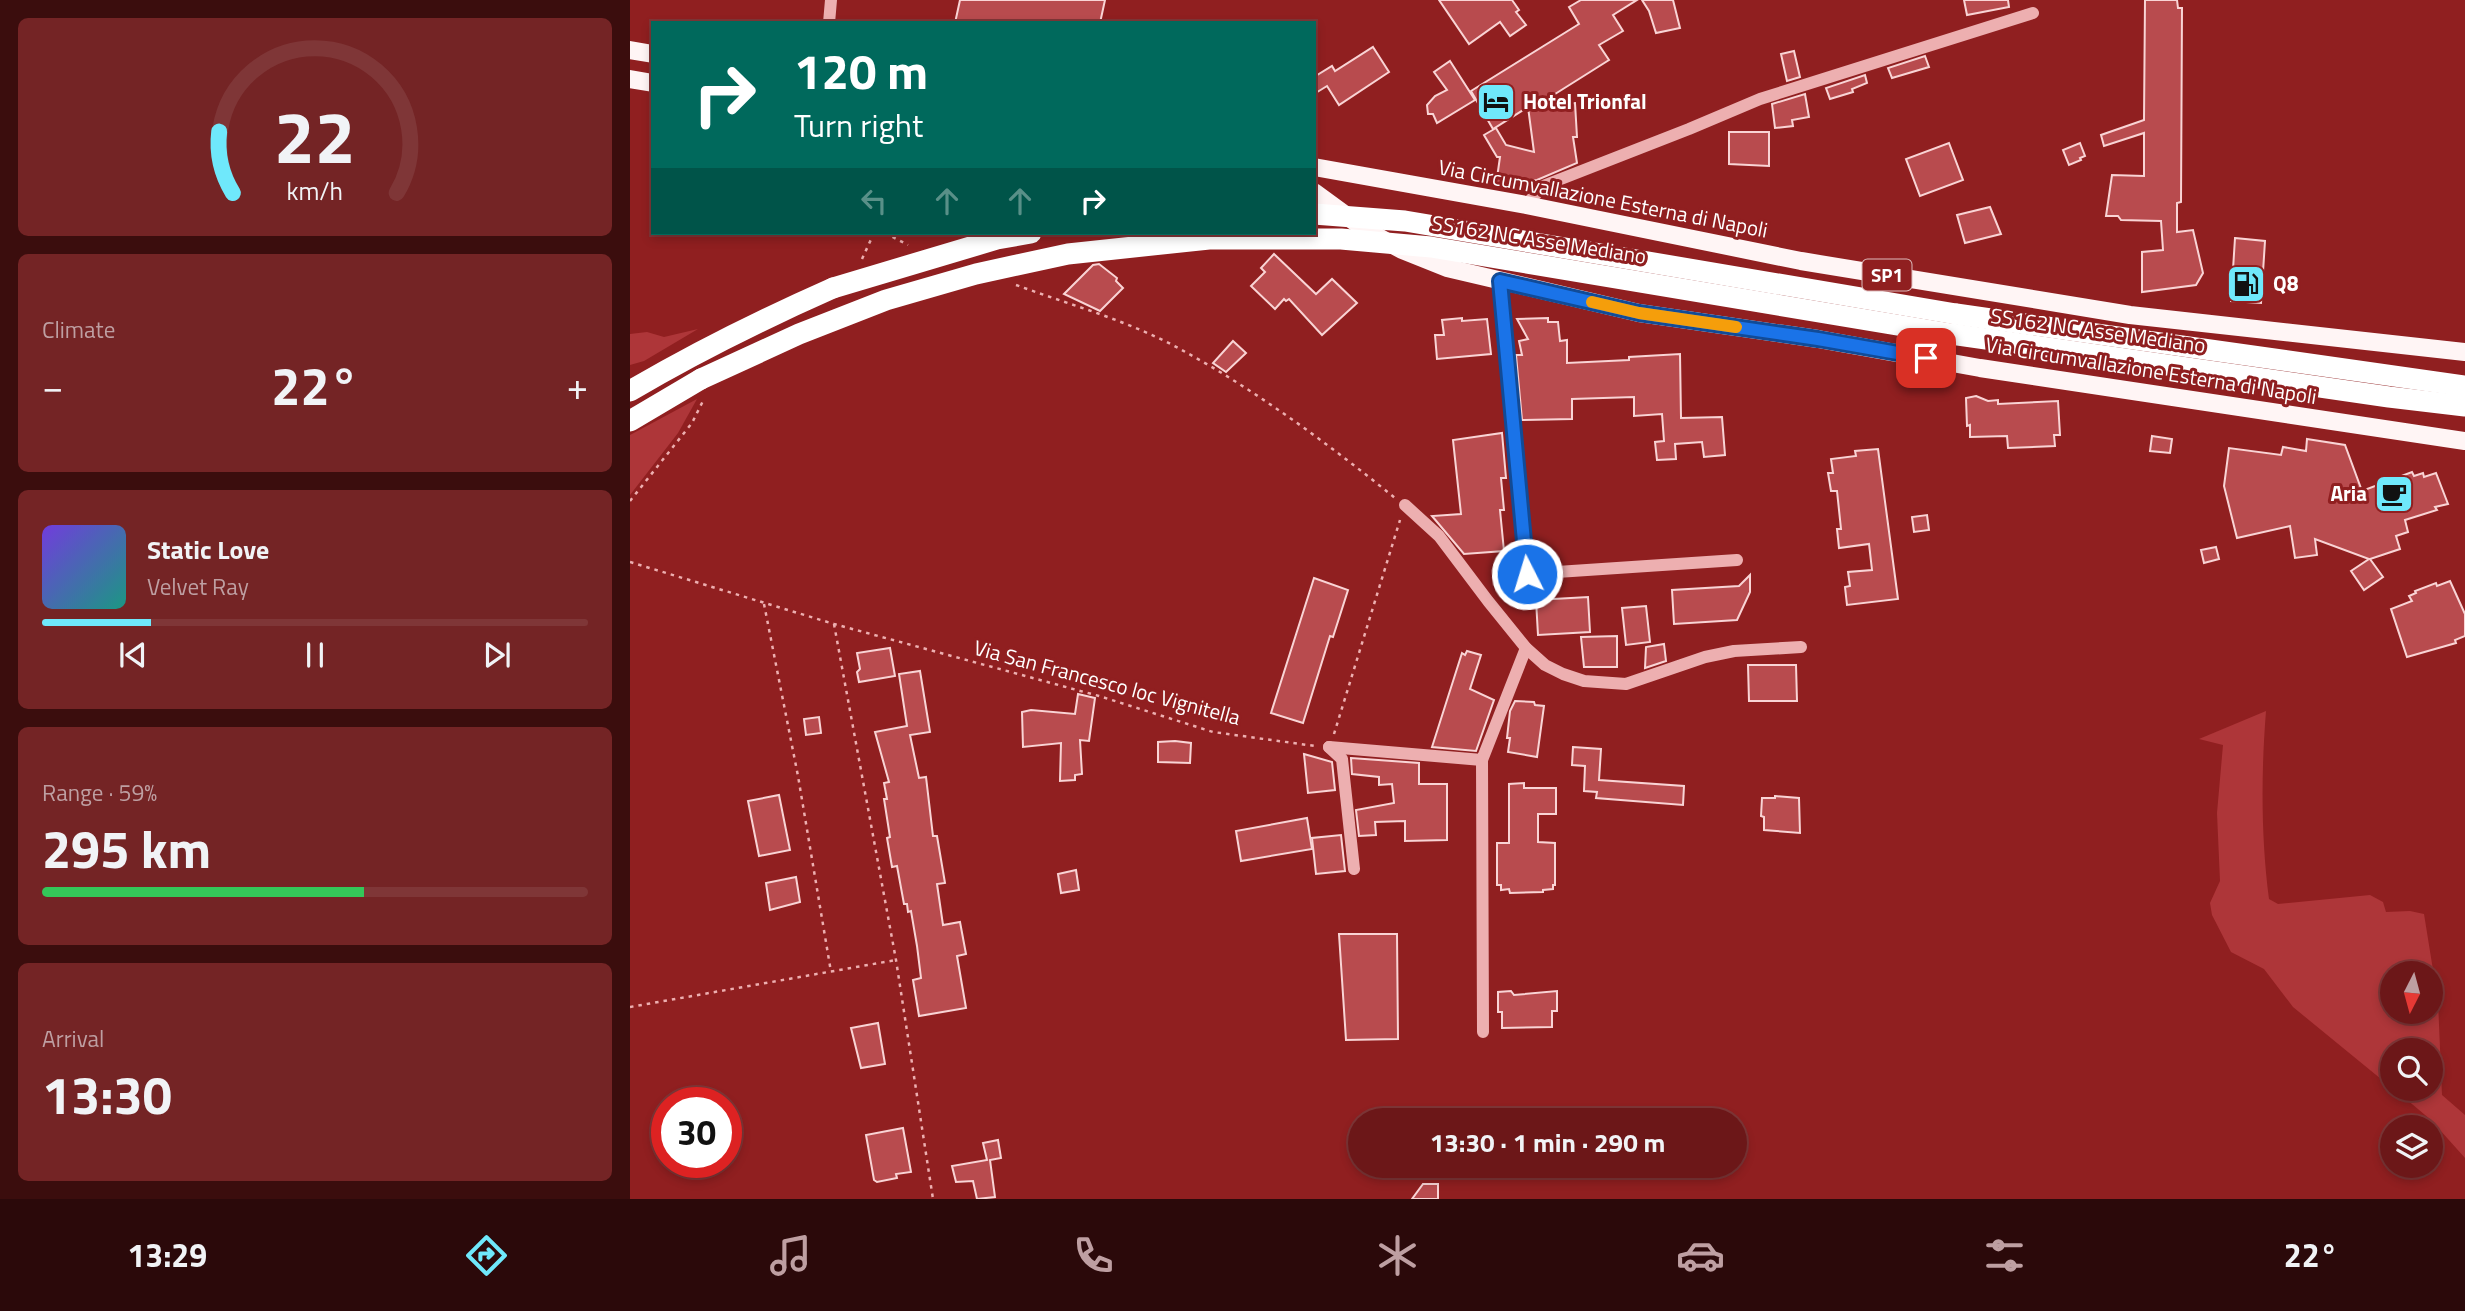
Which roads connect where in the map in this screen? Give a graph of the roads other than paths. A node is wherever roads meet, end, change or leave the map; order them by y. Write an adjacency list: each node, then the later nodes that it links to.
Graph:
1 (831, 0): 3 (street)
2 (2033, 13): 10 (street)
3 (829, 21)
4 (630, 50): 5 (main road)
5 (651, 54)
6 (630, 79): 7 (main road)
7 (651, 83)
8 (1316, 167): 10 (main road, Via Circumvallazione Esterna di Napoli / SP1)
9 (1316, 193): 13 (main road, Via Circumvallazione Esterna di Napoli)
10 (1526, 205): 15 (main road, Via Circumvallazione Esterna di Napoli / SP1)
11 (1316, 214): 14 (highway, SS162 NC Asse Mediano, bridge)
12 (1020, 235): 16 (highway, bridge)
13 (1500, 281): 24 (main road, Via Circumvallazione Esterna di Napoli); 26 (street)
14 (1953, 324): 17 (highway, SS162 NC Asse Mediano); 22 (highway, SS162 NC Asse Mediano); 23 (highway, SS162 NC Asse Mediano, bridge)
15 (2465, 352)
16 (693, 354): 19 (highway); 21 (highway)
17 (2374, 374): 18 (highway); 20 (highway, SS162 NC Asse Mediano)
18 (2465, 374)
19 (630, 376)
20 (2465, 387)
21 (630, 391)
22 (2465, 406)
23 (630, 421)
24 (2465, 441)
25 (1405, 505): 28 (street)
26 (1737, 560)
27 (1801, 647): 28 (street)
28 (1527, 648): 29 (street)
29 (1482, 760): 30 (street); 31 (street)
30 (1354, 869)
31 (1483, 1032)

